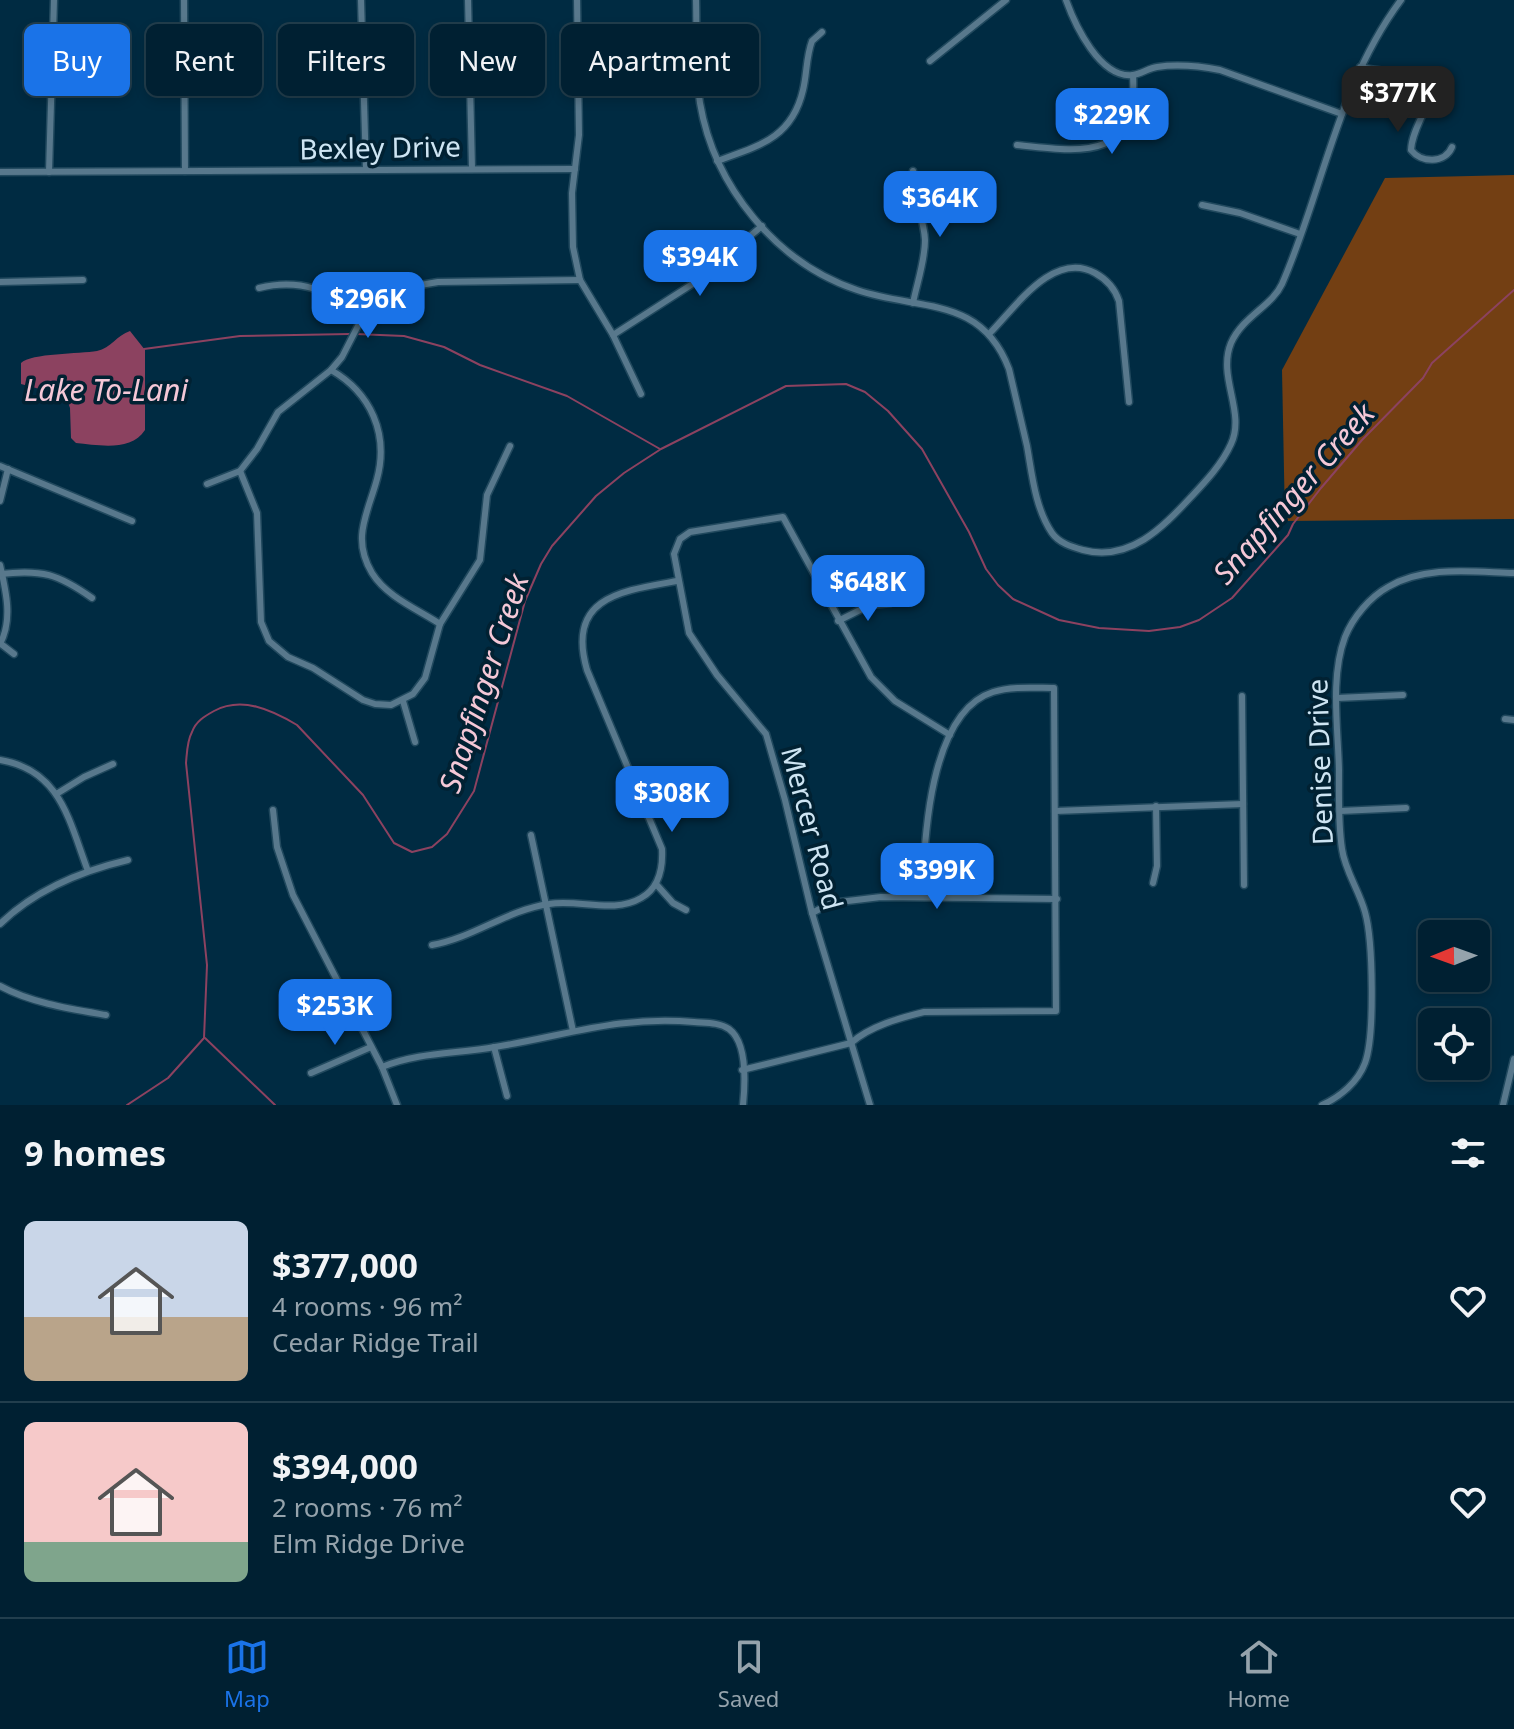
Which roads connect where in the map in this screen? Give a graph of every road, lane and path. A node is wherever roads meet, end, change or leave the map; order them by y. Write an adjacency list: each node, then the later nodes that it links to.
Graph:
1 (54, 0): 26 (street)
2 (184, 0): 23 (street)
3 (361, 0): 10 (street)
4 (468, 0): 20 (street)
5 (577, 0): 22 (street)
6 (696, 0): 19 (street)
7 (1006, 0): 12 (street)
8 (1066, 0): 14 (street)
9 (1401, 0): 13 (street)
10 (362, 24)
11 (822, 32): 19 (street)
12 (930, 61)
13 (1360, 67): 16 (street); 18 (street)
14 (1133, 75): 16 (street); 17 (street)
15 (364, 96): 21 (street)
16 (1342, 114): 29 (street)
17 (1017, 145)
18 (1452, 147)
19 (717, 161): 28 (street)
20 (472, 168): 21 (street, Bexley Drive); 22 (street, Bexley Drive)
21 (366, 169): 23 (street, Bexley Drive)
22 (575, 169): 31 (street)
23 (185, 171): 26 (street, Bexley Drive)
24 (913, 171): 34 (street)
25 (0, 172): 26 (street, Bexley Drive)
26 (49, 172)
27 (1202, 205): 29 (street)
28 (762, 226): 34 (street); 37 (street)
29 (1300, 234): 36 (street)
30 (83, 280): 32 (street)
31 (580, 280): 35 (street); 37 (street)
32 (0, 282)
33 (259, 288): 35 (street)
34 (913, 303): 36 (street)
35 (362, 318): 38 (street)
36 (990, 333): 40 (street)
37 (613, 335): 39 (street)
38 (331, 370): 43 (street); 54 (street)
39 (641, 394)
40 (1129, 402)
41 (510, 446): 54 (street)
42 (4, 467): 45 (street); 46 (street)
43 (240, 471): 44 (street); 60 (street)
44 (207, 484)
45 (0, 501)
46 (132, 521)
47 (0, 565): 49 (street)
48 (1514, 573): 59 (street, Denise Drive)
49 (1, 574): 51 (street); 55 (street)
50 (677, 581): 53 (street, Mercer Road); 78 (street); 84 (street, Mercer Road)
51 (92, 598)
52 (891, 603): 53 (street)
53 (838, 621): 63 (street)
54 (440, 624): 60 (street)
55 (0, 644): 56 (street)
56 (14, 654)
57 (1403, 695): 59 (street)
58 (1242, 696): 68 (street)
59 (1337, 698): 73 (street, Denise Drive)
60 (403, 701): 64 (street)
61 (1505, 719): 62 (street)
62 (1514, 720)
63 (950, 735): 72 (street); 80 (street)
64 (415, 742)
65 (0, 760): 67 (street)
66 (113, 764): 67 (street)
67 (58, 793): 76 (street)
68 (1243, 804): 69 (street); 79 (street)
69 (1156, 806): 72 (street); 77 (street)
70 (1406, 808): 73 (street)
71 (273, 810): 91 (street)
72 (1055, 811): 81 (street)
73 (1340, 811): 101 (street, Denise Drive)
74 (531, 835): 82 (street)
75 (128, 860): 76 (street)
76 (88, 871): 85 (street)
77 (1153, 883)
78 (656, 884): 82 (street); 83 (street)
79 (1244, 885)
80 (922, 896): 81 (street); 84 (street)
81 (1057, 899): 90 (street)
82 (546, 904): 86 (street); 89 (street)
83 (686, 910)
84 (812, 913): 90 (street, Mercer Road)
85 (0, 924)
86 (432, 945)
87 (0, 986): 88 (street)
88 (106, 1015)
89 (573, 1031): 92 (street); 95 (street)
90 (851, 1043): 95 (street); 100 (street, Mercer Road)
91 (371, 1047): 94 (street); 96 (street)
92 (494, 1047): 94 (street); 97 (street)
93 (1514, 1059): 102 (street)
94 (382, 1067): 98 (street)
95 (742, 1070): 99 (street)
96 (311, 1073)
97 (507, 1096)
98 (397, 1105)
99 (743, 1105)
100 (870, 1105)
101 (1322, 1105)
102 (1503, 1105)

